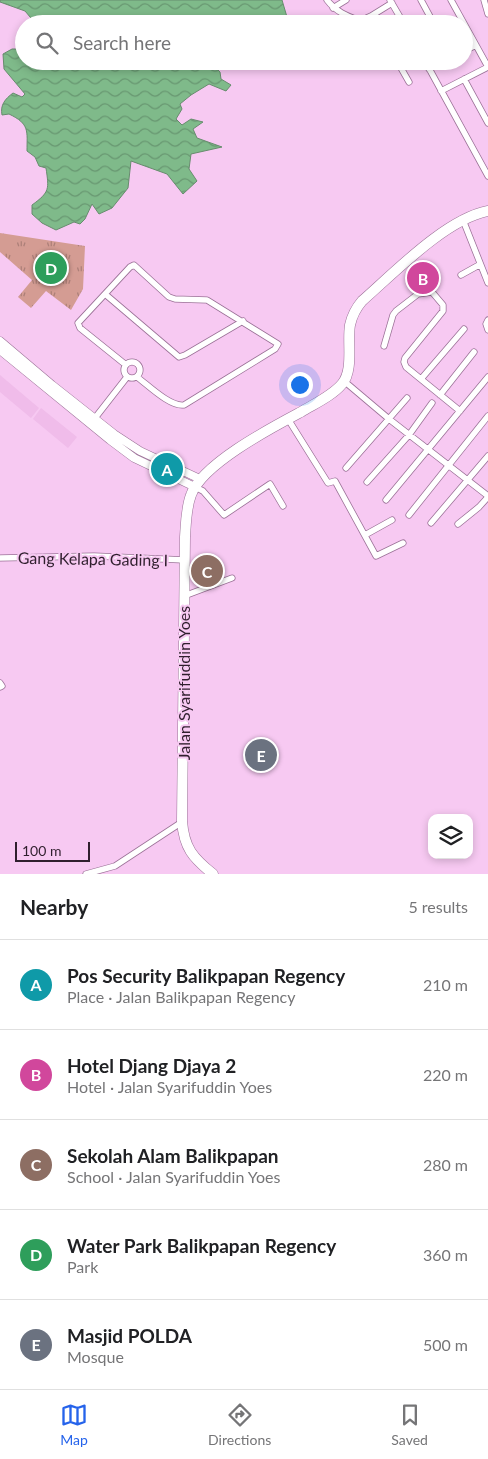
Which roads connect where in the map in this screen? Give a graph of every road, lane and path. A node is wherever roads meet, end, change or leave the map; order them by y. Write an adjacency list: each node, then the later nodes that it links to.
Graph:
1 (327, 0): 7 (street)
2 (346, 0): 7 (street)
3 (421, 0): 12 (street)
4 (451, 0): 13 (street)
5 (391, 2): 10 (street); 11 (street)
6 (486, 2): 8 (street)
7 (333, 8): 9 (street)
8 (488, 14)
9 (344, 15)
10 (372, 15)
11 (399, 15)
12 (429, 15)
13 (459, 15)
14 (473, 40): 15 (street)
15 (476, 45): 16 (street); 17 (street)
16 (473, 46)
17 (488, 67): 20 (street)
18 (402, 70): 21 (street)
19 (430, 70): 22 (street)
20 (464, 79): 22 (street); 23 (street)
21 (408, 82)
22 (441, 91): 24 (street)
23 (488, 123)
24 (488, 176)
25 (488, 211): 26 (highway)
26 (463, 220): 27 (street); 42 (highway)
27 (479, 264): 28 (street); 29 (street)
28 (461, 275)
29 (488, 283)
30 (104, 294): 31 (street); 31 (street); 37 (street)
31 (243, 321): 39 (street)
32 (464, 329): 41 (street)
33 (0, 341): 43 (street)
34 (384, 346): 41 (street)
35 (0, 350): 43 (street)
36 (474, 352): 44 (street)
37 (126, 365): 38 (street); 39 (street)
38 (127, 377): 39 (street); 50 (street)
39 (137, 377)
40 (488, 377): 47 (street)
41 (421, 379): 44 (street)
42 (344, 381): 51 (highway, Jalan Syarifuddin Yoes); 52 (street)
43 (50, 387): 48 (street)
44 (440, 395): 47 (street)
45 (407, 398): 52 (street)
46 (432, 403): 53 (street)
47 (460, 411): 55 (street)
48 (83, 414): 50 (street); 54 (street)
49 (488, 416): 57 (street)
50 (95, 418): 54 (street)
51 (288, 419): 61 (highway, Jalan Syarifuddin Yoes); 69 (street)
52 (389, 419): 53 (street); 58 (street)
53 (409, 435): 55 (street); 60 (street)
54 (110, 436): 61 (street)
55 (429, 450): 57 (street); 63 (street)
56 (488, 456): 59 (street)
57 (449, 465): 59 (street); 65 (street)
58 (346, 468)
59 (468, 480): 62 (street); 67 (street)
60 (367, 482)
61 (197, 483): 64 (street); 72 (highway, Jalan Syarifuddin Yoes)
62 (488, 497): 68 (street)
63 (386, 500)
64 (283, 506)
65 (409, 515)
66 (392, 520): 69 (street)
67 (431, 523)
68 (458, 524)
69 (365, 535): 70 (street)
70 (403, 543)
71 (0, 558): 72 (street, Gang Kelapa Gading I)
72 (186, 560): 74 (highway, Jalan Syarifuddin Yoes)
73 (232, 578): 74 (street)
74 (184, 596): 75 (highway, Jalan Syarifuddin Yoes)
75 (182, 821): 76 (highway, Jalan Syarifuddin Yoes); 77 (street)
76 (210, 873)
77 (86, 874)

